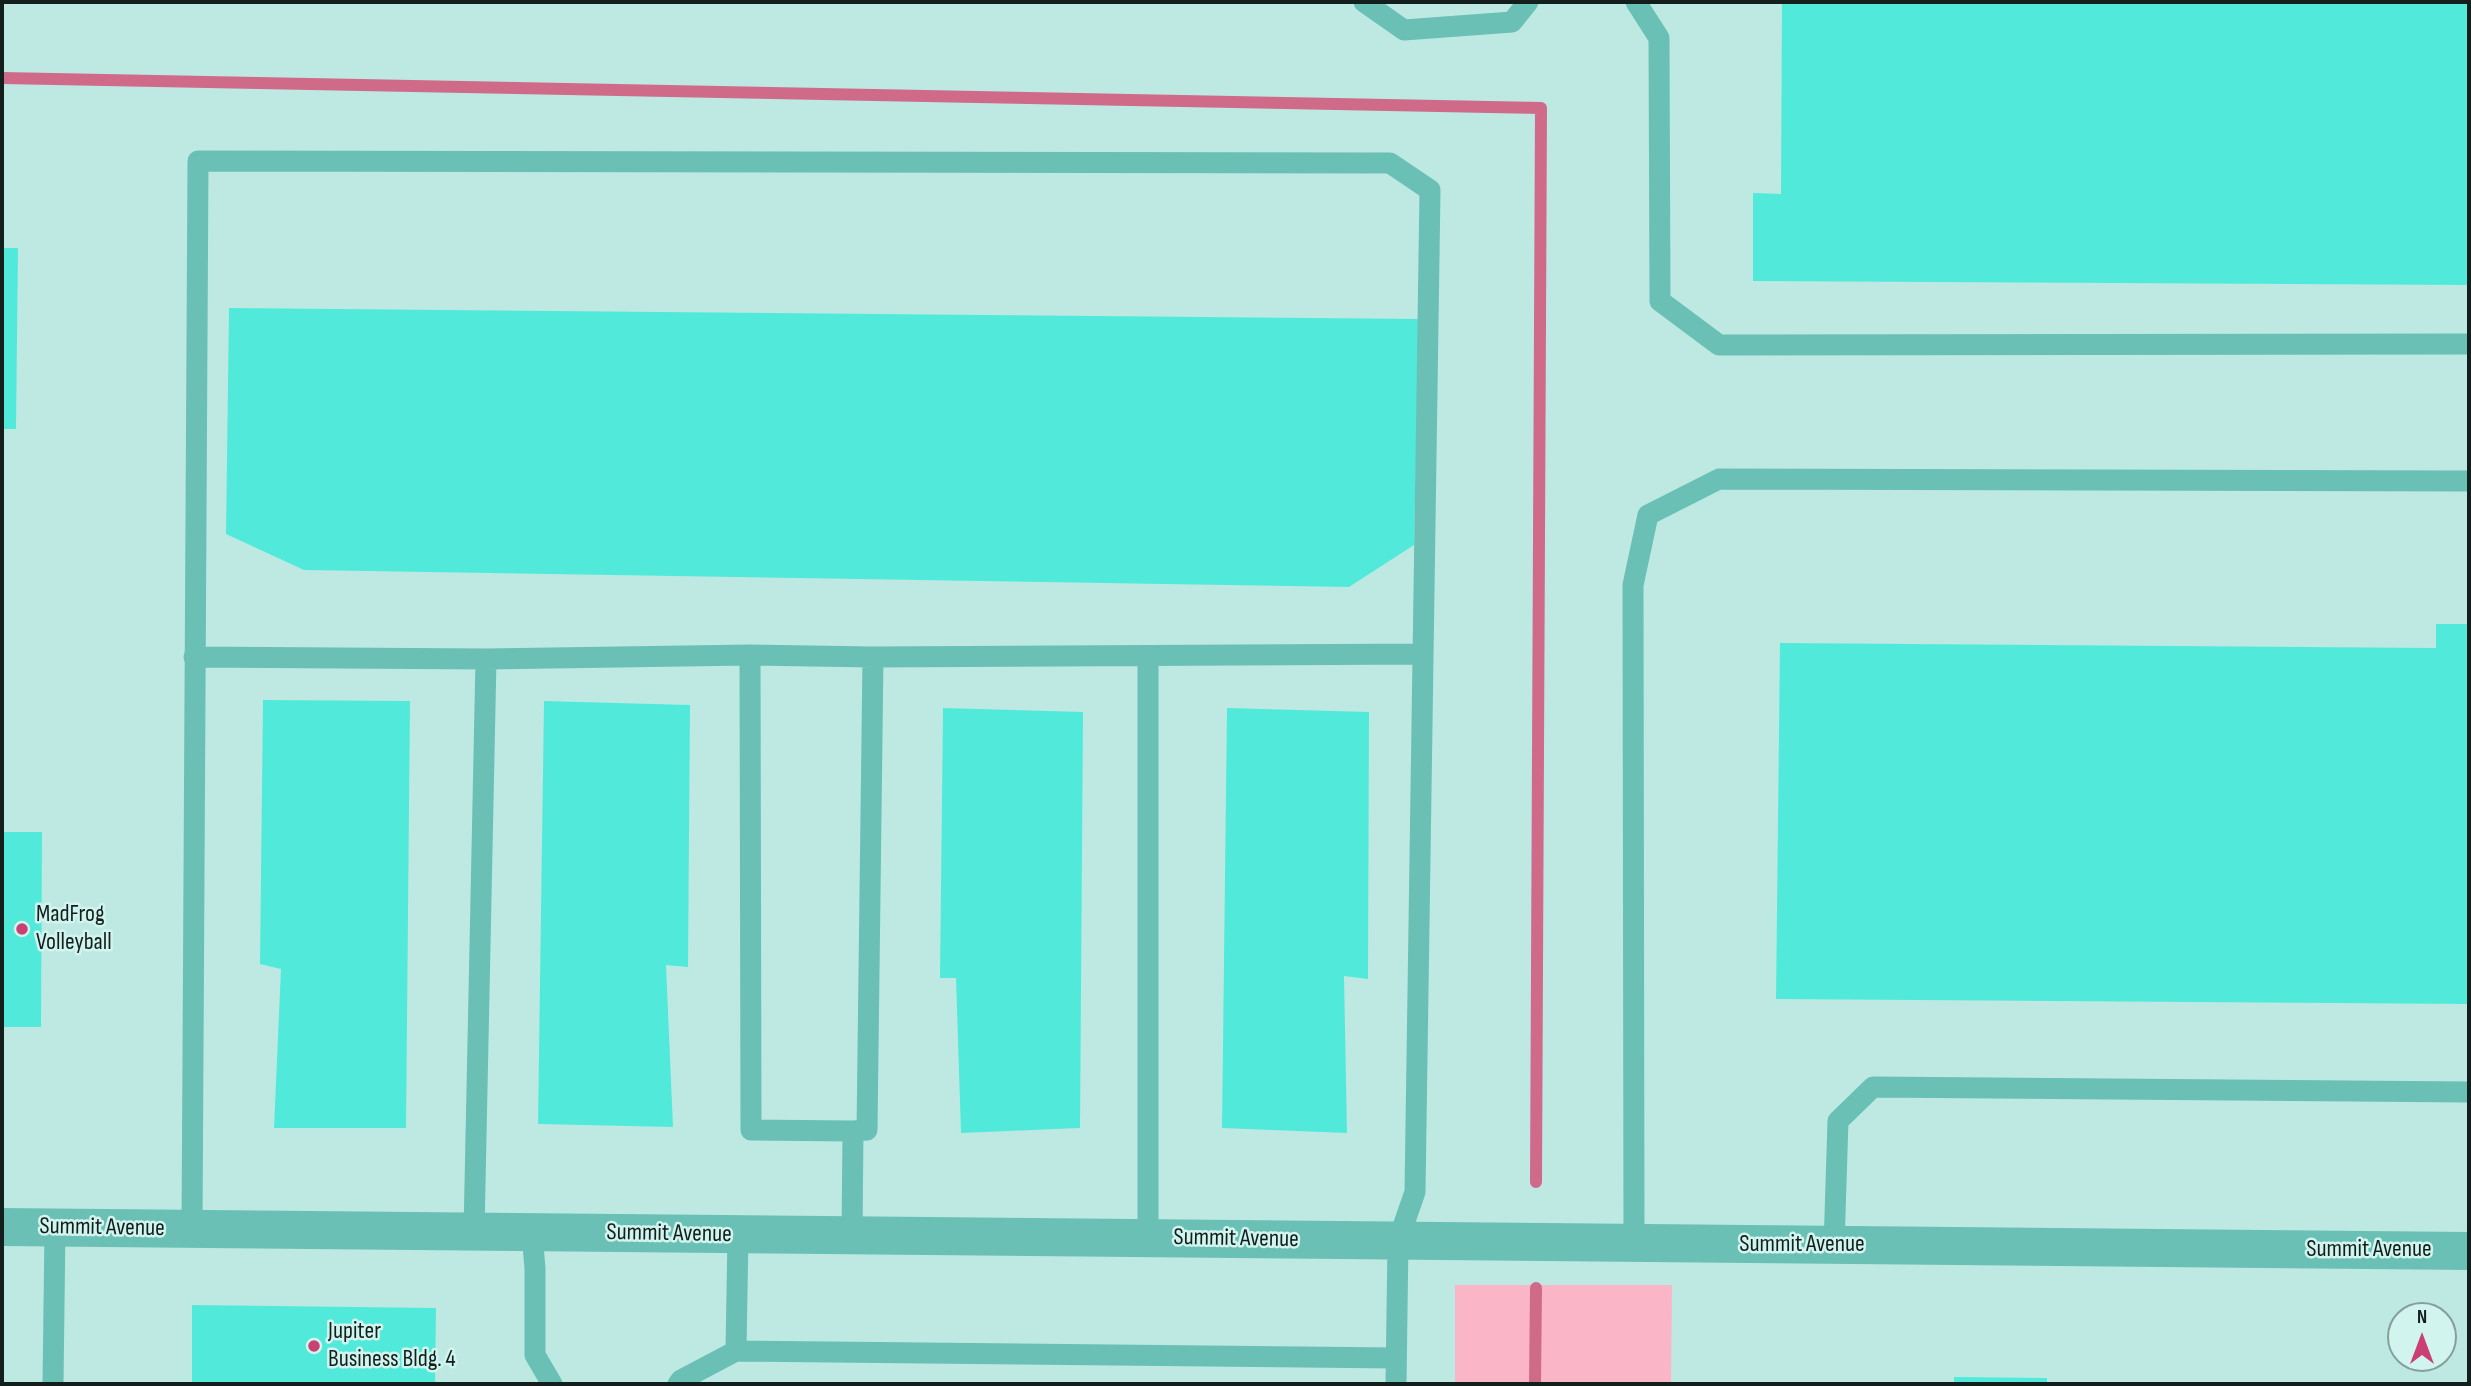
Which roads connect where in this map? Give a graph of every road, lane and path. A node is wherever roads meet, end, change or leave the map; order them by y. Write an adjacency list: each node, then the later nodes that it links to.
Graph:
1 (1364, 2): 2 (lane)
2 (1528, 2)
3 (1636, 2): 4 (lane)
4 (2469, 344)
5 (2469, 481): 23 (lane)
6 (1423, 654): 8 (lane); 9 (lane); 22 (lane)
7 (750, 655): 10 (lane); 11 (lane); 13 (lane)
8 (1148, 656): 10 (lane); 21 (lane)
9 (194, 657): 11 (lane); 16 (lane)
10 (873, 657): 13 (lane)
11 (486, 659): 17 (lane)
12 (2469, 1091): 24 (lane)
13 (853, 1131): 20 (lane)
14 (2, 1227): 15 (street, Summit Avenue)
15 (54, 1228): 16 (street, Summit Avenue); 28 (lane)
16 (192, 1229): 17 (street, Summit Avenue)
17 (474, 1232): 18 (street, Summit Avenue)
18 (532, 1232): 19 (street, Summit Avenue); 29 (lane)
19 (738, 1234): 20 (street, Summit Avenue); 26 (lane)
20 (852, 1236): 21 (street, Summit Avenue)
21 (1148, 1238): 22 (street, Summit Avenue)
22 (1398, 1241): 23 (street, Summit Avenue); 27 (lane)
23 (1634, 1244): 24 (street, Summit Avenue)
24 (1834, 1246): 25 (street, Summit Avenue)
25 (2469, 1251)
26 (736, 1351): 27 (lane); 30 (lane)
27 (1396, 1358): 31 (lane)
28 (53, 1384)
29 (552, 1384)
30 (678, 1384)
31 (1396, 1384)

